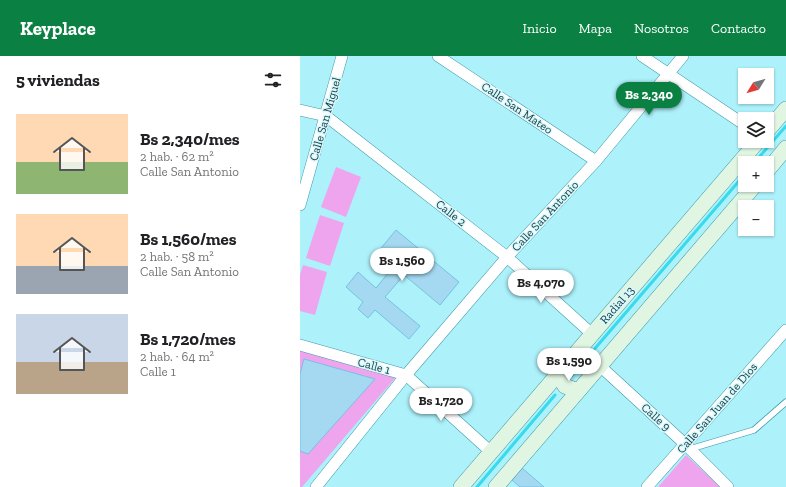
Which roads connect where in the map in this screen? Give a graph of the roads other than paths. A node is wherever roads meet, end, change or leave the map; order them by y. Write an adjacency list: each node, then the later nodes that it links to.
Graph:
1 (342, 56): 8 (street, Calle San Miguel)
2 (438, 56): 13 (street, Calle San Mateo)
3 (642, 56): 5 (street)
4 (684, 56): 5 (street, Calle San Antonio)
5 (668, 74): 9 (street); 13 (street, Calle San Antonio)
6 (786, 108): 10 (main road)
7 (300, 110): 8 (street, Calle 2)
8 (326, 116): 16 (street, Calle San Miguel); 17 (street, Calle 2)
9 (738, 120)
10 (774, 122)
11 (752, 148): 19 (main road, Radial 13)
12 (786, 148): 14 (main road)
13 (596, 161): 17 (street, Calle San Antonio)
14 (774, 163)
15 (749, 192): 21 (main road)
16 (300, 205)
17 (507, 257): 19 (street, Calle 2); 23 (street, Calle San Antonio)
18 (786, 330): 28 (street, Calle San Juan de Dios)
19 (592, 334): 22 (main road, Radial 13)
20 (300, 345): 23 (street, Calle 1)
21 (600, 366): 25 (main road); 28 (street, Calle 9)
22 (559, 372): 24 (main road, Radial 13); 25 (main road)
23 (406, 375): 29 (street, Calle 1); 30 (street, Calle San Antonio)
24 (546, 388): 27 (main road); 29 (main road, Radial 13)
25 (580, 388): 27 (main road)
26 (786, 402): 28 (lane)
27 (566, 406): 32 (main road)
28 (687, 446): 33 (street, Calle San Juan de Dios); 34 (street, Calle 9)
29 (491, 452): 31 (main road, Radial 13)
30 (316, 487)
31 (461, 487)
32 (496, 487)
33 (647, 487)
34 (728, 487)

